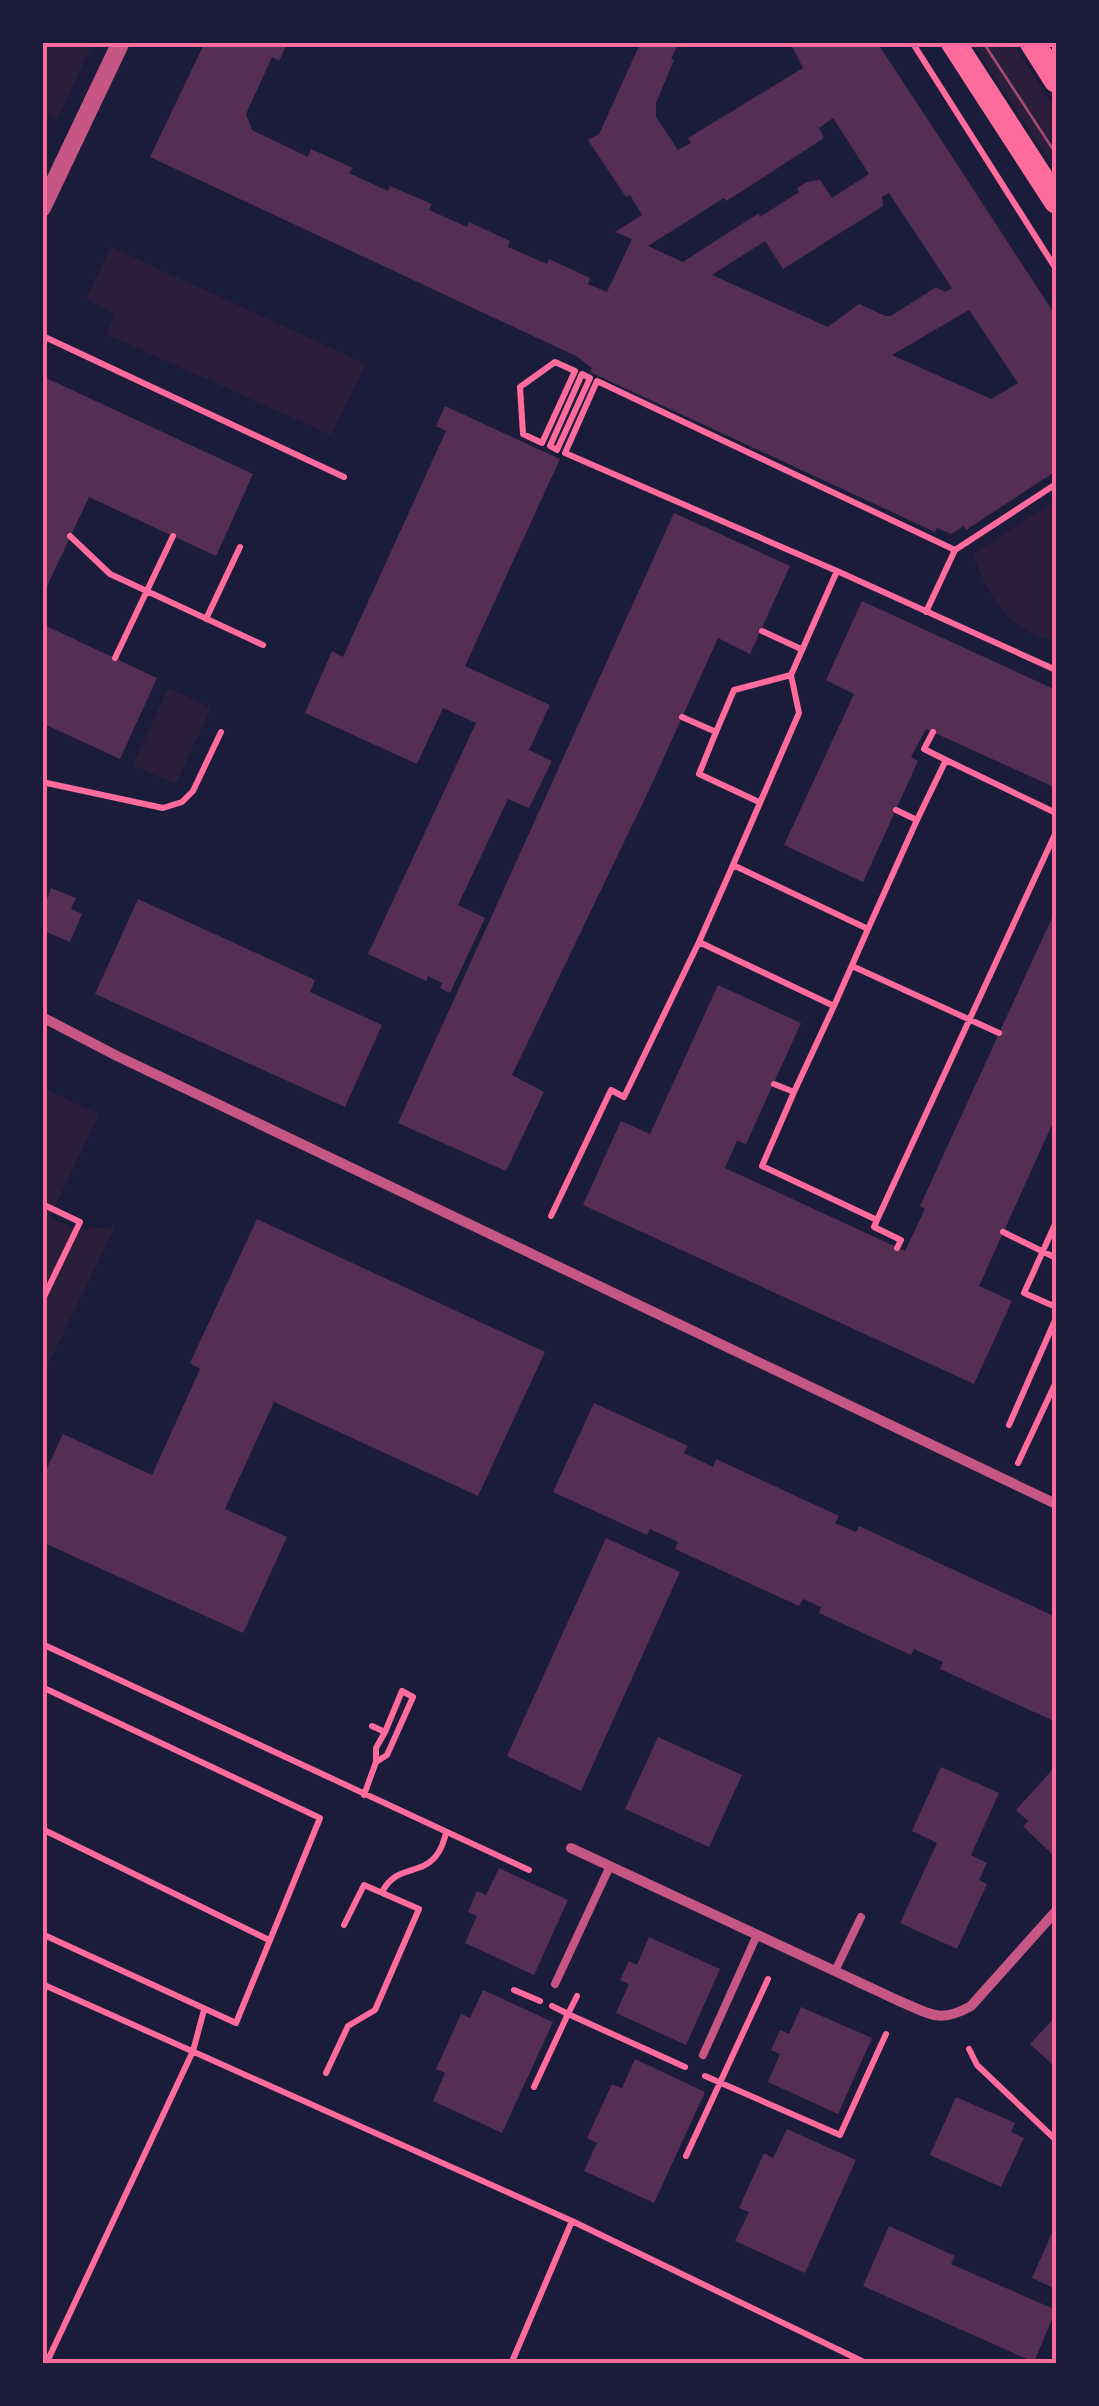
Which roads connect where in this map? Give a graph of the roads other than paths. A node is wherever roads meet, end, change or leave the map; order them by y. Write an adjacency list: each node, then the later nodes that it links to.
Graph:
1 (120, 42): 5 (street)
2 (953, 42): 6 (main road)
3 (1032, 42): 4 (main road)
4 (1056, 80)
5 (44, 200)
6 (1056, 201)
7 (42, 1017): 8 (street)
8 (1056, 1504)
9 (570, 1848): 10 (street)
10 (610, 1866): 13 (street); 15 (lane)
11 (1056, 1911): 14 (street)
12 (862, 1917): 14 (lane)
13 (757, 1935): 14 (street); 16 (lane)
14 (835, 1971)
15 (555, 1984)
16 (703, 2055)

